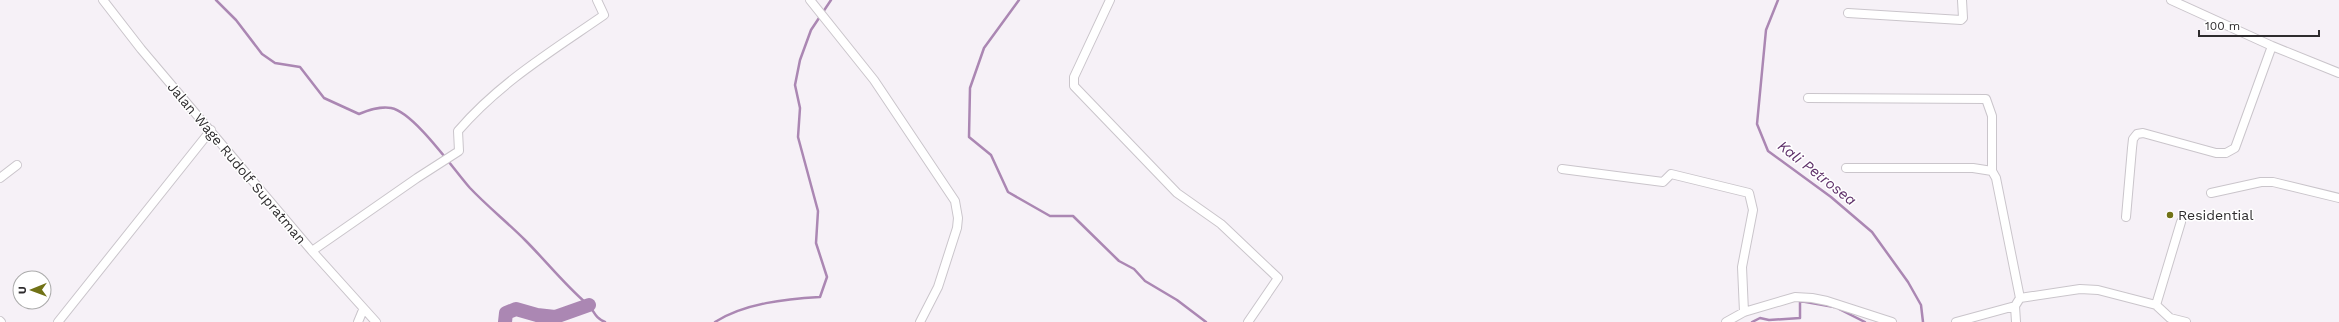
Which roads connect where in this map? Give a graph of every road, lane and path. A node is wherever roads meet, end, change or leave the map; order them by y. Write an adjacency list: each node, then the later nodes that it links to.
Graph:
1 (103, 0): 11 (street, Jalan Wage Rudolf Supratman)
2 (597, 0): 21 (street)
3 (1110, 0): 31 (street)
4 (1962, 0): 7 (street)
5 (2171, 0): 8 (street)
6 (812, 2): 30 (street)
7 (1848, 13)
8 (2272, 46): 9 (street); 19 (street)
9 (2339, 73)
10 (1808, 98): 15 (street)
11 (211, 130): 21 (street, Jalan Wage Rudolf Supratman); 27 (street)
12 (17, 165): 16 (street)
13 (1562, 168): 26 (street)
14 (1846, 168): 15 (street)
15 (1992, 171): 22 (street)
16 (0, 178)
17 (2211, 193): 18 (street)
18 (2339, 198)
19 (2126, 217)
20 (2181, 222): 23 (street)
21 (312, 251): 25 (street, Jalan Wage Rudolf Supratman)
22 (2020, 298): 23 (street); 24 (street)
23 (2156, 305): 36 (street)
24 (2015, 306): 34 (street); 35 (street)
25 (363, 310): 28 (street); 29 (street, Jalan Wage Rudolf Supratman)
26 (1744, 312): 32 (street); 33 (street)
27 (58, 322)
28 (358, 322)
29 (376, 322)
30 (920, 322)
31 (1248, 322)
32 (1726, 322)
33 (1892, 322)
34 (1956, 322)
35 (2016, 322)
36 (2186, 322)

